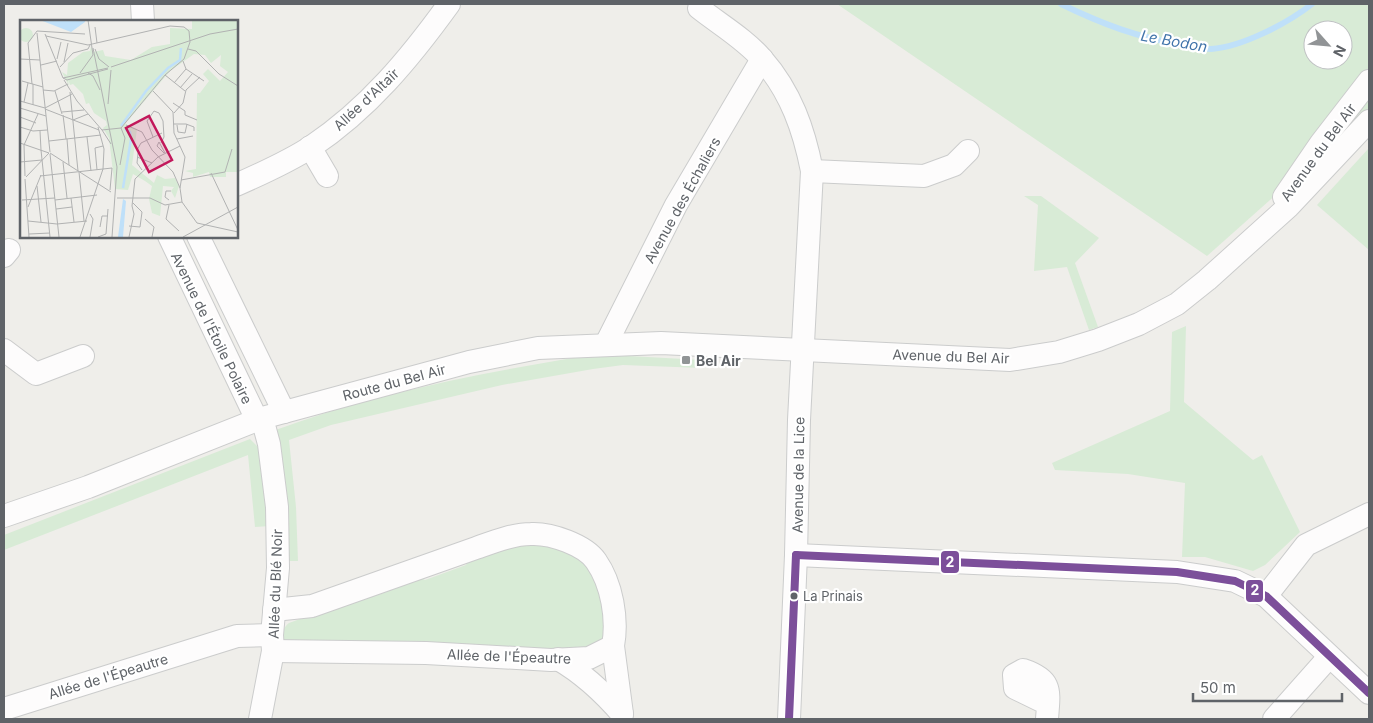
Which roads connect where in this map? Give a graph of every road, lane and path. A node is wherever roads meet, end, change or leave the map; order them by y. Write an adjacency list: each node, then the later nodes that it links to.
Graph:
1 (142, 4): 4 (street)
2 (449, 4): 8 (street, Allée d'Altaïr)
3 (699, 8): 5 (street)
4 (143, 20)
5 (762, 59): 10 (street); 16 (street, Avenue des Échaliers)
6 (1369, 81): 13 (street, Avenue du Bel Air)
7 (1369, 121): 13 (street, Avenue du Bel Air)
8 (310, 148): 11 (street); 12 (street, Allée d'Altaïr)
9 (968, 151): 10 (street)
10 (812, 171): 18 (street)
11 (327, 176)
12 (238, 184)
13 (1269, 224): 18 (street, Avenue du Bel Air)
14 (170, 238): 21 (street, Avenue de l'Étoile Polaire)
15 (199, 238): 20 (street, Avenue de l'Étoile Polaire)
16 (606, 344): 18 (street, Route du Bel Air); 20 (street, Route du Bel Air)
17 (4, 350): 19 (street)
18 (804, 351): 24 (street, Avenue de la Lice)
19 (83, 356)
20 (284, 412): 21 (street, Route du Bel Air)
21 (259, 419): 23 (street, Route du Bel Air); 26 (street, Allée du Blé Noir)
22 (1369, 514): 25 (street)
23 (4, 516)
24 (796, 555): 25 (street); 35 (street, Avenue de la Lice)
25 (1266, 596): 29 (street)
26 (274, 610): 27 (street, Allée du Blé Noir); 28 (street)
27 (272, 643): 30 (street, Allée de l'Épeautre); 32 (street, Allée de l'Épeautre); 34 (street, Allée du Blé Noir)
28 (613, 646): 30 (street, Allée de l'Épeautre); 33 (street)
29 (1329, 657): 31 (street); 36 (street)
30 (558, 659): 33 (street)
31 (1369, 693)
32 (4, 709)
33 (623, 717)
34 (260, 719)
35 (789, 719)
36 (1274, 719)

